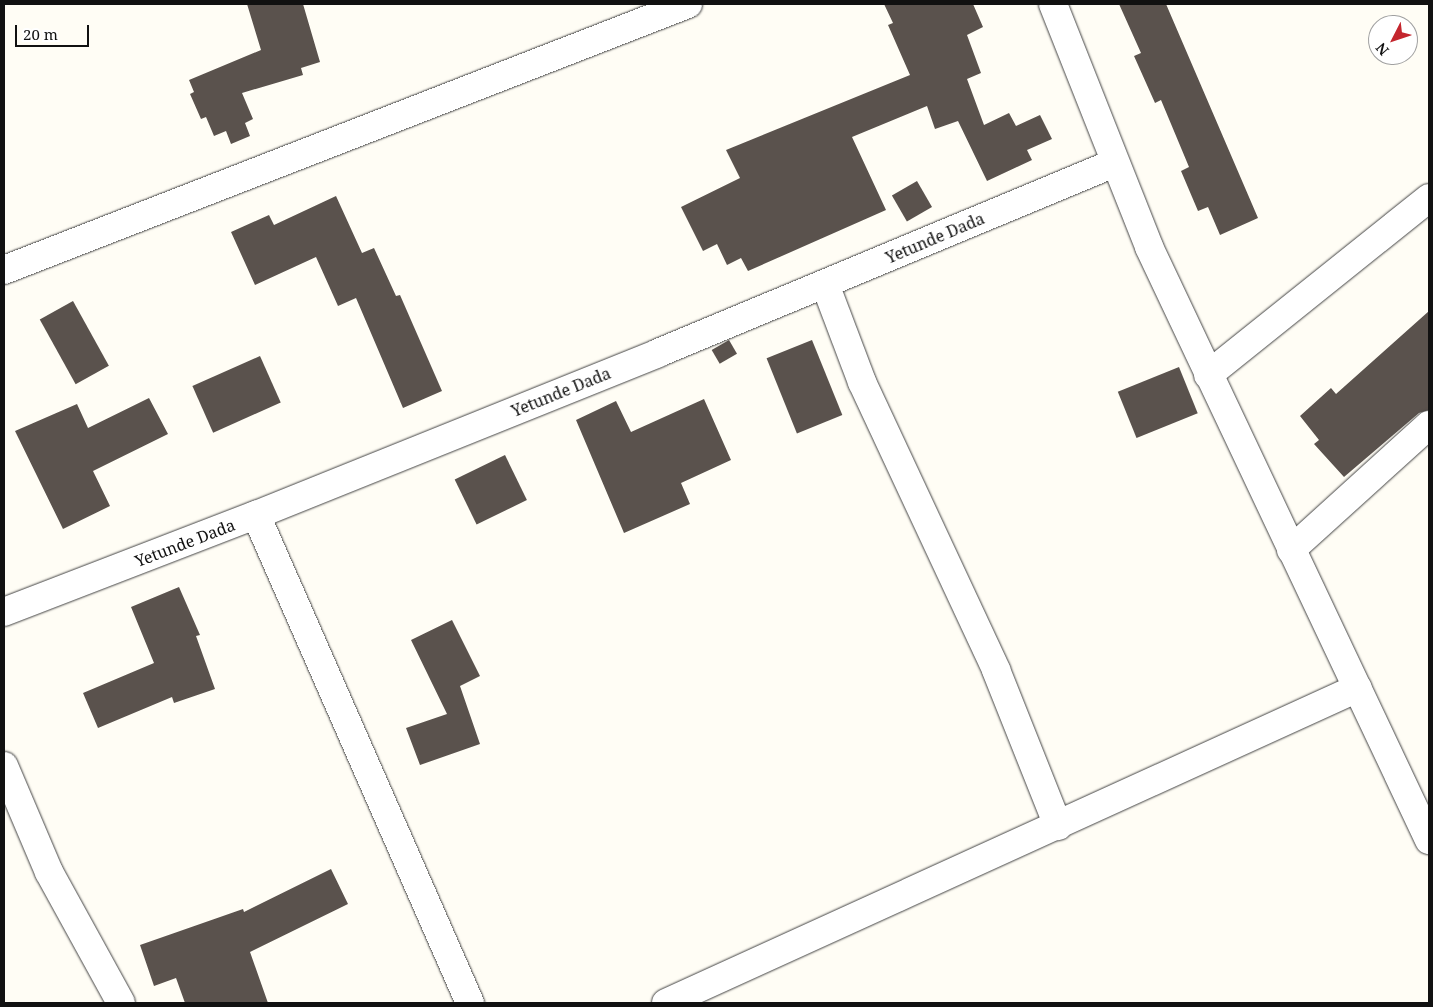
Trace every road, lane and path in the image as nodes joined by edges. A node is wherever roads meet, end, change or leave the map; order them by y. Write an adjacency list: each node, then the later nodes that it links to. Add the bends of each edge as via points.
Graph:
1 (688, 4): 5 (street)
2 (1053, 4): 3 (street)
3 (1114, 163): 6 (street, Yetunde Dada); 7 (street)
4 (1429, 198): 7 (street)
5 (4, 270)
6 (825, 284): 9 (street, Yetunde Dada); 14 (street, via 862,382 996,670)
7 (1208, 375): 10 (street)
8 (1429, 425): 10 (street)
9 (256, 515): 11 (street, Yetunde Dada); 17 (street)
10 (1291, 550): 12 (street)
11 (4, 612)
12 (1358, 688): 14 (street); 15 (street)
13 (4, 766): 16 (street, via 49,872)
14 (1058, 826): 18 (street)
15 (1429, 840)
16 (122, 1003)
17 (470, 1003)
18 (666, 1003)

